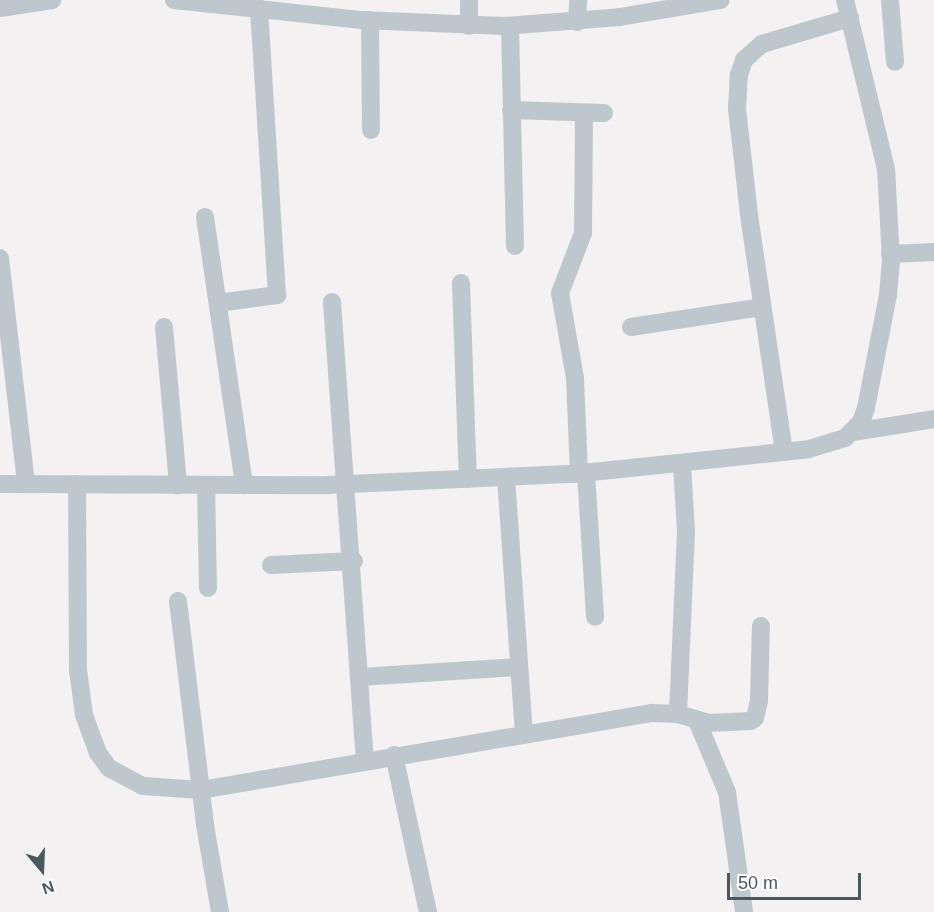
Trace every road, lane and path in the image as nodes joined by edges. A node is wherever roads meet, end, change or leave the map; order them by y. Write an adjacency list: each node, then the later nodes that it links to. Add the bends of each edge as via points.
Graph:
1 (52, 0): 9 (street)
2 (174, 0): 10 (street)
3 (469, 0): 15 (street)
4 (578, 0): 14 (street)
5 (721, 0): 8 (street)
6 (845, 0): 12 (street)
7 (890, 0): 17 (street)
8 (670, 5): 14 (street)
9 (0, 9)
10 (259, 9): 11 (street); 29 (street, via 277,295)
11 (346, 9): 13 (street)
12 (850, 18): 25 (street, via 886,169); 30 (street, via 762,44 744,60 739,75 737,109)
13 (370, 20): 15 (street); 21 (street)
14 (578, 22): 16 (street)
15 (469, 26): 16 (street)
16 (510, 26): 18 (street)
17 (895, 62)
18 (511, 110): 19 (street); 23 (street)
19 (584, 113): 20 (street); 37 (street, via 583,233 560,292 575,378)
20 (604, 113)
21 (371, 130)
22 (205, 217): 29 (street)
23 (515, 246)
24 (934, 252): 25 (street)
25 (890, 254): 34 (street, via 888,295 866,408)
26 (0, 258): 41 (street)
27 (461, 283): 39 (street)
28 (332, 302): 44 (street, via 341,450)
29 (218, 303): 43 (street)
30 (761, 307): 32 (street); 35 (street)
31 (164, 327): 45 (street)
32 (631, 327)
33 (934, 419): 34 (street)
34 (853, 432): 35 (street, via 831,445)
35 (784, 452): 36 (street)
36 (682, 465): 37 (street); 55 (street, via 686,531)
37 (583, 473): 38 (street); 51 (street)
38 (506, 477): 39 (street); 53 (street)
39 (468, 479): 44 (street)
40 (0, 484): 41 (street)
41 (26, 484): 42 (street)
42 (76, 484): 45 (street); 60 (street, via 78,669 90,733 109,768 129,780 163,790)
43 (244, 484): 44 (street); 46 (street)
44 (347, 484): 47 (street)
45 (178, 485): 46 (street)
46 (206, 485): 49 (street)
47 (354, 561): 48 (street); 54 (street)
48 (271, 565)
49 (208, 588)
50 (178, 602): 60 (street)
51 (595, 617)
52 (761, 626): 56 (street, via 755,718 741,723)
53 (519, 667): 54 (street); 57 (street)
54 (360, 677): 59 (street)
55 (678, 714): 56 (street); 57 (street, via 652,713)
56 (697, 721): 63 (street, via 727,792)
57 (524, 733): 58 (street)
58 (394, 755): 59 (street); 62 (street)
59 (365, 760): 60 (street)
60 (201, 790): 61 (street)
61 (220, 912)
62 (428, 912)
63 (744, 912)

